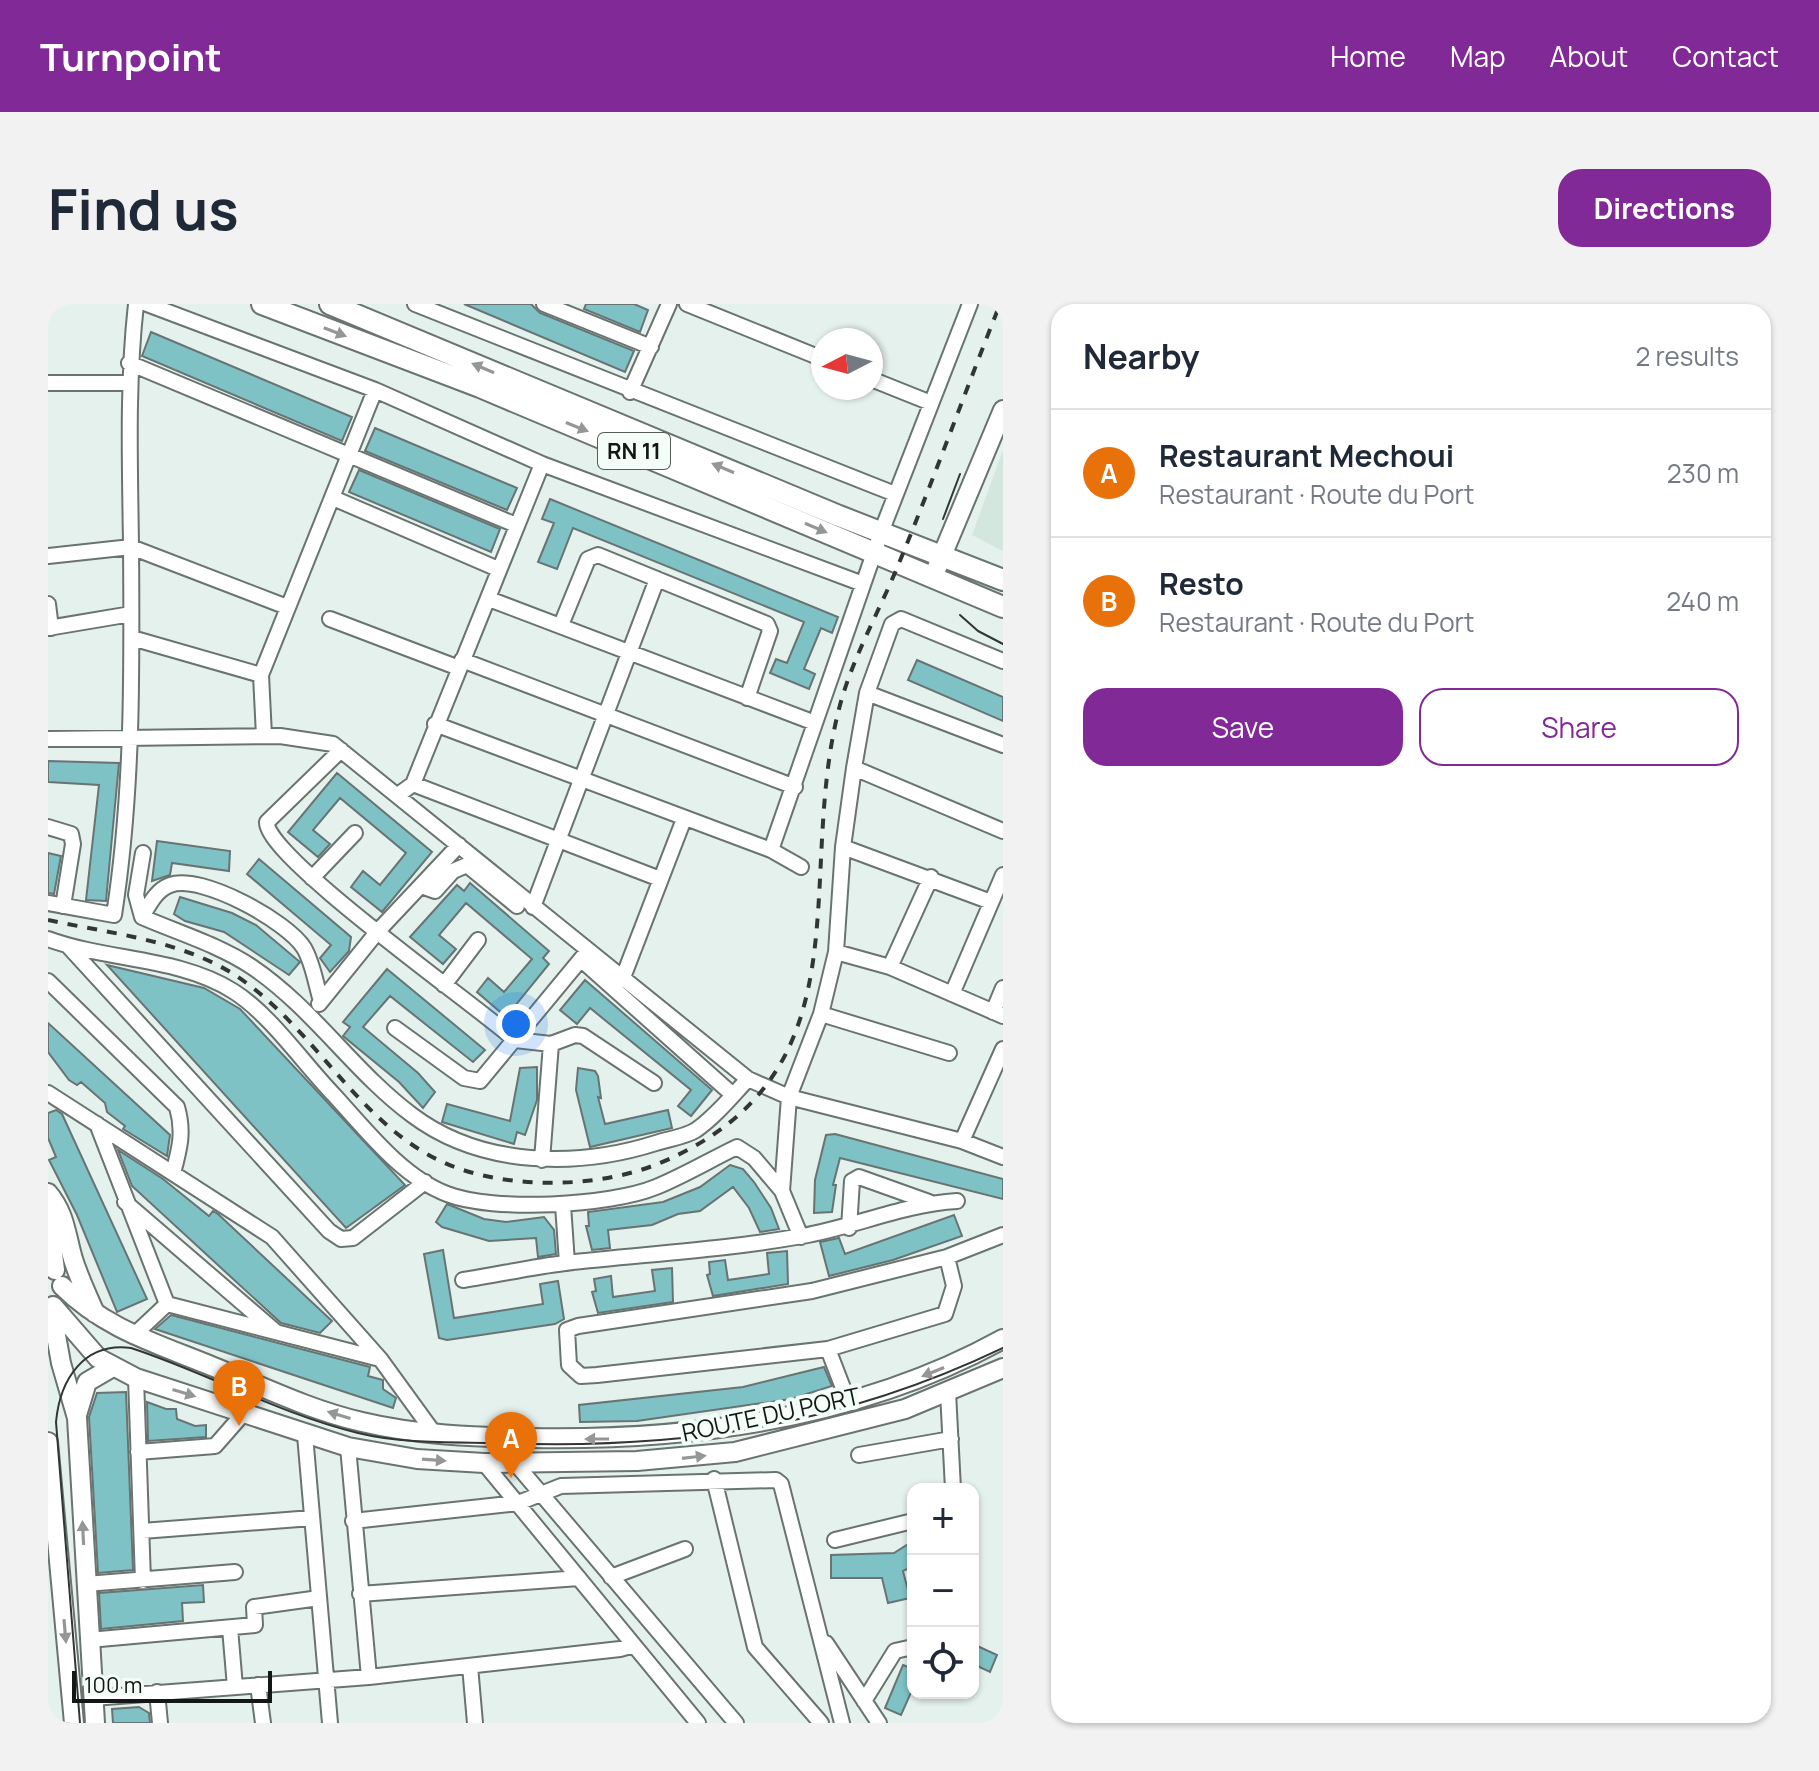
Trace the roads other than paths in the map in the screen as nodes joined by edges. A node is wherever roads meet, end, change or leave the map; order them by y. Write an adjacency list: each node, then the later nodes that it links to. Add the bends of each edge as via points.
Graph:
1 (136, 304): 14 (street)
2 (147, 304): 18 (street)
3 (262, 304): 29 (highway, RN 11, one-way to 29, via 480,387)
4 (330, 304): 27 (highway, RN 11, one-way to 4)
5 (415, 304): 11 (street)
6 (545, 304): 10 (street)
7 (669, 304): 12 (street)
8 (687, 304): 13 (street)
9 (969, 304): 20 (street)
10 (575, 310): 12 (street)
11 (450, 311): 19 (street)
12 (651, 347): 19 (street)
13 (811, 354)
14 (129, 363): 16 (street); 22 (street)
15 (48, 383): 16 (street)
16 (129, 383): 28 (street)
17 (883, 384): 20 (street)
18 (375, 390): 22 (street); 23 (street)
19 (630, 392): 24 (street)
20 (931, 403): 24 (street)
21 (1002, 414): 30 (main road)
22 (350, 454): 25 (street); 26 (street)
23 (542, 464): 26 (street); 36 (street)
24 (895, 494): 27 (street)
25 (333, 498): 32 (street); 39 (street)
26 (516, 525): 32 (street)
27 (882, 530): 29 (street); 30 (highway, RN 11)
28 (131, 547): 31 (street); 39 (street); 41 (street)
29 (875, 553): 33 (highway, RN 11); 36 (street)
30 (943, 555): 33 (main road); 35 (highway, RN 11)
31 (48, 556)
32 (498, 569): 37 (street)
33 (932, 578): 40 (highway, RN 11)
34 (657, 579): 43 (street, via 593,555); 46 (street); 51 (street, via 770,627)
35 (1003, 580)
36 (863, 584): 53 (street)
37 (489, 599): 43 (street); 48 (street)
38 (48, 604): 44 (street)
39 (287, 607): 49 (street)
40 (1003, 607)
41 (131, 614): 44 (street); 45 (street)
42 (330, 619): 48 (street)
43 (561, 625): 46 (street)
44 (49, 628)
45 (132, 638): 49 (street); 57 (street)
46 (630, 653): 51 (street); 52 (street)
47 (1003, 661): 50 (street, via 901,619 892,624)
48 (460, 664): 52 (street); 54 (street)
49 (261, 675): 55 (street)
50 (867, 693): 58 (street); 60 (street)
51 (747, 698): 53 (street)
52 (606, 717): 61 (street); 63 (street)
53 (815, 723): 63 (street)
54 (435, 724): 61 (street); 62 (street)
55 (264, 736): 57 (street); 59 (street, via 333,744)
56 (48, 739): 57 (street)
57 (131, 739): 81 (street, via 125,846 114,915)
58 (1003, 745)
59 (341, 750): 64 (street); 77 (street, via 267,822 268,834)
60 (854, 768): 67 (street); 71 (street)
61 (581, 778): 65 (street); 69 (street)
62 (413, 784): 64 (street); 69 (street)
63 (795, 787): 72 (street)
64 (398, 795): 70 (street)
65 (684, 819): 72 (street); 78 (street)
66 (48, 827): 81 (street, via 71,834 72,852)
67 (1003, 831)
68 (355, 833): 77 (street)
69 (558, 839): 78 (street); 82 (street)
70 (459, 845): 79 (street); 82 (street)
71 (843, 847): 76 (street); 88 (street)
72 (771, 850): 74 (street)
73 (143, 853): 83 (street, via 136,895)
74 (801, 867)
75 (1003, 875): 80 (street)
76 (931, 877): 80 (street); 90 (street)
77 (312, 878): 84 (street)
78 (660, 879): 91 (street)
79 (421, 886): 84 (street); 89 (street, via 435,891 453,871 467,865)
80 (991, 902): 95 (street)
81 (55, 904)
82 (533, 907): 89 (street)
83 (142, 917): 96 (street, via 156,894 169,885 185,883 222,892 263,914 303,947); 99 (street, via 253,967)
84 (378, 931): 93 (street); 96 (street)
85 (48, 939): 87 (street)
86 (478, 940): 93 (street)
87 (69, 947): 115 (street, via 194,972 231,990 258,1008 358,1121); 115 (street, via 341,1239 353,1238)
88 (836, 952): 90 (street); 97 (street)
89 (584, 956): 91 (street); 101 (street); 108 (street)
90 (890, 967): 95 (street)
91 (622, 980): 105 (street)
92 (48, 981): 114 (street, via 177,1107 181,1143)
93 (444, 985): 101 (street)
94 (1003, 988): 98 (street)
95 (952, 994): 98 (street)
96 (321, 1001): 99 (street)
97 (821, 1014): 104 (street); 109 (street)
98 (998, 1014)
99 (308, 1016): 113 (street, via 386,1094 434,1129 507,1155)
100 (395, 1028): 101 (street, via 472,1081 493,1069)
101 (515, 1040): 102 (street)
102 (551, 1044): 106 (street, via 583,1036); 113 (street)
103 (1003, 1049): 111 (street)
104 (949, 1053)
105 (748, 1079): 108 (street); 109 (street)
106 (654, 1083)
107 (48, 1093): 110 (street)
108 (733, 1095): 113 (street, via 695,1131 627,1152)
109 (789, 1097): 111 (street); 116 (street)
110 (97, 1124): 114 (street); 119 (street)
111 (962, 1141): 112 (street)
112 (1002, 1155)
113 (542, 1160)
114 (173, 1173): 138 (street, via 272,1237)
115 (425, 1182): 121 (street, via 446,1194 489,1205)
116 (782, 1191): 121 (street, via 754,1158 737,1147 653,1188); 125 (street)
117 (48, 1193): 126 (main road, via 65,1222)
118 (957, 1201): 120 (street)
119 (125, 1202): 131 (street); 134 (street)
120 (929, 1202): 123 (street); 123 (street, via 859,1177 852,1181)
121 (563, 1205): 128 (street)
122 (48, 1213): 129 (main road)
123 (849, 1228): 125 (street)
124 (1003, 1235): 127 (street)
125 (801, 1237): 128 (street)
126 (73, 1257): 129 (main road); 133 (main road)
127 (947, 1257): 137 (street, via 954,1286 945,1314); 137 (street, via 812,1291 578,1326 567,1330 565,1339 569,1365 581,1376)
128 (567, 1263): 130 (street)
129 (56, 1275): 132 (main road); 133 (main road, ROUTE DU PORT)
130 (463, 1280)
131 (167, 1304): 134 (street); 135 (street)
132 (51, 1308): 139 (main road, ROUTE DU PORT); 145 (main road)
133 (96, 1316): 135 (main road, ROUTE DU PORT)
134 (278, 1334): 138 (street)
135 (133, 1336): 146 (main road, ROUTE DU PORT, one-way to 135, via 337,1415)
136 (1003, 1339): 143 (main road, ROUTE DU PORT, one-way to 143, via 902,1385)
137 (828, 1349): 143 (street)
138 (381, 1360): 146 (street)
139 (111, 1368): 141 (main road, ROUTE DU PORT); 145 (main road, via 87,1382)
140 (1003, 1368): 142 (main road, ROUTE DU PORT)
141 (136, 1378): 144 (main road, ROUTE DU PORT, one-way to 144); 151 (street)
142 (948, 1392): 148 (street); 154 (main road, ROUTE DU PORT, one-way to 142, via 637,1461 735,1452 834,1429)
143 (848, 1401): 146 (main road, ROUTE DU PORT, one-way to 146, via 639,1439)
144 (243, 1414): 147 (main road, ROUTE DU PORT); 151 (street, via 215,1446)
145 (77, 1418): 169 (main road, one-way to 145)
146 (434, 1433)
147 (305, 1435): 150 (main road, ROUTE DU PORT); 159 (street)
148 (951, 1439): 152 (street); 156 (street)
149 (48, 1442): 185 (main road, one-way to 185)
150 (348, 1447): 153 (main road, ROUTE DU PORT, one-way to 153); 160 (street)
151 (138, 1452): 162 (street)
152 (859, 1455)
153 (484, 1463): 154 (main road, ROUTE DU PORT); 158 (street)
154 (515, 1463): 157 (street)
155 (714, 1479): 157 (street, via 561,1486); 173 (street, via 769,1478 781,1484); 193 (street, via 755,1647)
156 (953, 1483)
157 (540, 1494): 158 (street); 166 (street)
158 (518, 1503): 160 (street); 167 (street)
159 (312, 1518): 162 (street); 171 (street)
160 (353, 1521): 170 (street)
161 (907, 1522): 163 (street)
162 (142, 1531): 168 (street)
163 (835, 1540)
164 (685, 1549): 166 (street)
165 (235, 1572): 168 (street)
166 (611, 1577): 192 (street)
167 (579, 1578): 170 (street); 175 (street)
168 (143, 1581): 169 (street)
169 (86, 1584): 174 (main road)
170 (360, 1594): 178 (street)
171 (319, 1598): 172 (street, via 254,1607 255,1625); 179 (street)
172 (230, 1628): 174 (street); 181 (street)
173 (820, 1633): 184 (street); 194 (street)
174 (89, 1640): 183 (main road)
175 (634, 1645): 177 (street); 191 (street)
176 (907, 1648): 184 (street, via 895,1651)
177 (470, 1666): 178 (street); 190 (street)
178 (369, 1677): 179 (street)
179 (326, 1680): 180 (street); 189 (street)
180 (258, 1685): 181 (street); 188 (street)
181 (235, 1687): 182 (street)
182 (157, 1692): 183 (street); 187 (street)
183 (93, 1698): 186 (main road)
184 (864, 1701): 195 (street)
185 (74, 1723)
186 (95, 1723)
187 (160, 1723)
188 (263, 1723)
189 (330, 1723)
190 (475, 1723)
191 (698, 1723)
192 (736, 1723)
193 (821, 1723)
194 (842, 1723)
195 (879, 1723)

